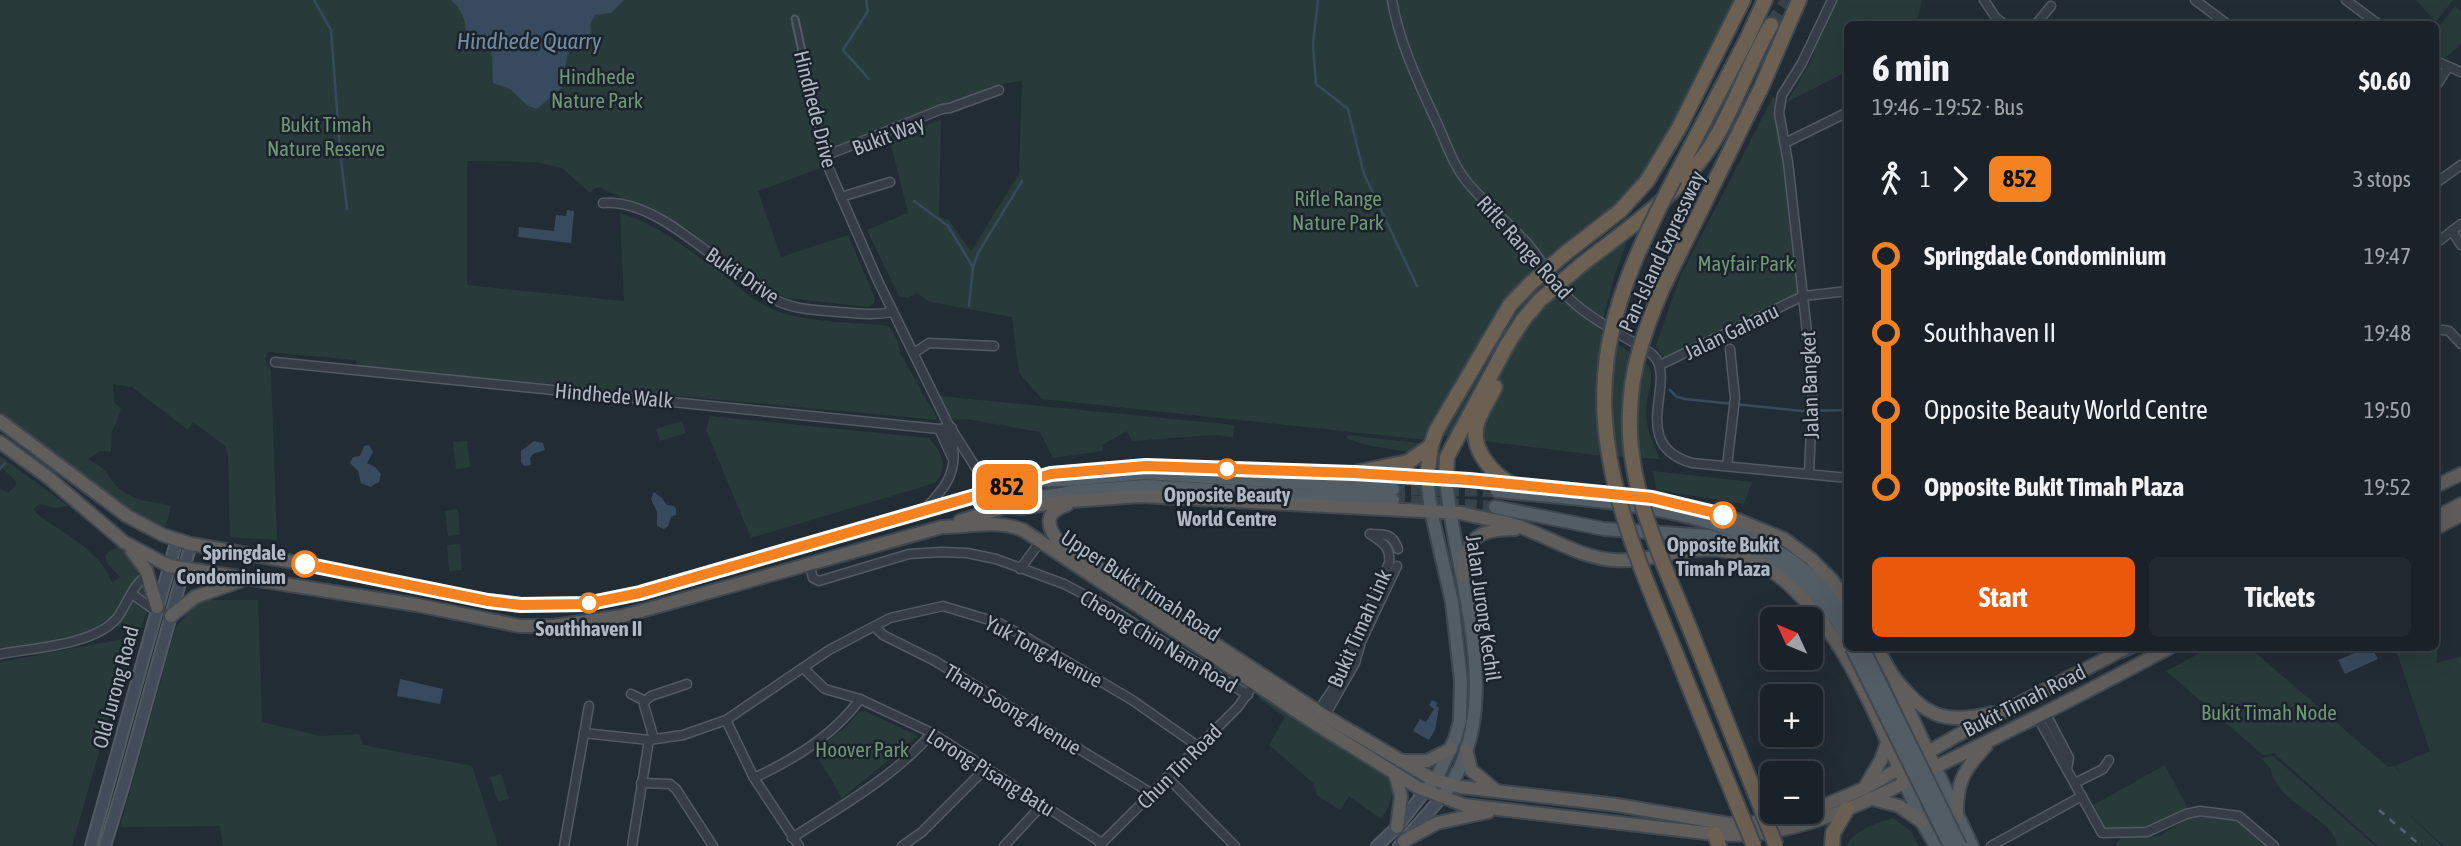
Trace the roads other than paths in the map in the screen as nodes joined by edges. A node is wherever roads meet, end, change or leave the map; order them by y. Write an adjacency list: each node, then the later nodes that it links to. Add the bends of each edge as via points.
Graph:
1 (1392, 0): 43 (street, Rifle Range Road, via 1422,90 1462,176 1525,242 1572,301 1649,352)
2 (1743, 0): 48 (highway, bridge, via 1647,181 1620,211 1510,305)
3 (1765, 0): 168 (highway, Pan-Island Expressway, bridge, via 1645,235 1623,290 1607,357 1606,427 1619,500 1636,554)
4 (1799, 0): 169 (highway, Pan-Island Expressway, bridge, via 1761,88 1661,289 1636,360 1629,412 1634,471 1653,540)
5 (1832, 0): 23 (street, Jalan Gaharu, via 1782,94 1779,113)
6 (1984, 0): 11 (street)
7 (2195, 0): 13 (street)
8 (2346, 0): 14 (street)
9 (2051, 6): 12 (street)
10 (794, 19): 22 (street, Hindhede Drive)
11 (2000, 21)
12 (2038, 21)
13 (2223, 21)
14 (2374, 21)
15 (1770, 25): 46 (highway, bridge, via 1719,132 1696,167 1663,200 1540,299 1507,345 1503,368)
16 (2439, 62): 17 (street)
17 (2448, 66): 18 (street); 19 (street)
18 (2461, 72)
19 (2439, 81)
20 (999, 90): 24 (street, Bukit Way)
21 (1844, 114): 23 (street)
22 (820, 135): 24 (street, Hindhede Drive)
23 (1785, 143): 35 (street, Jalan Gaharu)
24 (825, 157): 28 (street, Hindhede Drive)
25 (2460, 166): 26 (street)
26 (2439, 181)
27 (890, 182): 28 (street, Hindhede Drive)
28 (841, 197): 36 (street, Hindhede Drive)
29 (603, 203): 36 (street, Bukit Drive, via 632,207 662,221 751,284 793,307 871,315)
30 (2461, 225): 31 (street)
31 (2452, 231): 32 (street); 33 (street)
32 (2439, 242)
33 (2461, 245)
34 (1844, 291): 35 (street, Jalan Gaharu)
35 (1803, 296): 43 (street, Jalan Gaharu); 51 (street, Jalan Bangket, via 1814,402)
36 (892, 312): 41 (street, Hindhede Drive)
37 (2439, 329): 38 (street, via 2449,331)
38 (2461, 344)
39 (994, 346): 41 (street, via 929,343)
40 (1730, 349): 49 (street, via 1735,398)
41 (914, 353): 45 (street, Hindhede Drive)
42 (275, 362): 45 (street, Hindhede Walk)
43 (1660, 365): 49 (street, via 1656,414 1663,442 1684,460)
44 (0, 421): 72 (highway, via 127,516)
45 (946, 427): 59 (street, via 981,474); 64 (street, via 954,449 950,479)
46 (1469, 429): 55 (highway, via 1447,457); 57 (highway, via 1484,458)
47 (0, 442): 73 (highway, Upper Bukit Timah Road)
48 (1431, 446): 50 (highway, via 1408,462); 54 (highway)
49 (1727, 466): 51 (street)
50 (1354, 473): 54 (highway); 56 (highway, via 1146,466 1051,474)
51 (1809, 473): 53 (street)
52 (2461, 474): 58 (highway)
53 (1844, 477)
54 (1427, 478): 55 (highway); 65 (main road, Jalan Jurong Kechil)
55 (1446, 479): 57 (highway); 66 (main road, Jalan Jurong Kechil)
56 (1033, 480): 59 (highway); 62 (main road, via 1144,473 1393,495 1146,486 1023,499)
57 (1511, 484): 90 (highway, via 1652,498 1738,520 1794,546)
58 (2439, 485)
59 (1006, 487): 64 (highway)
60 (1497, 491): 75 (main road, via 1647,508 1708,521)
61 (1080, 500): 62 (highway); 65 (highway, via 1140,496); 117 (highway, Upper Bukit Timah Road, via 1052,514 1050,531 1059,542)
62 (1005, 507): 70 (highway)
63 (1495, 507): 75 (main road, via 1604,529)
64 (922, 512): 91 (highway, via 640,593 586,604)
65 (1431, 512): 66 (highway); 126 (main road, Jalan Jurong Kechil, via 1452,603 1461,681 1460,721)
66 (1449, 513): 71 (highway); 87 (main road, Jalan Jurong Kechil)
67 (2460, 513): 68 (highway); 69 (highway)
68 (2439, 516)
69 (2439, 526)
70 (942, 527): 74 (highway, Upper Bukit Timah Road, via 1002,524 1023,530); 80 (highway, Upper Bukit Timah Road)
71 (1526, 529): 87 (highway, via 1494,529 1481,534 1467,551); 116 (highway, via 1593,557 1613,560 1707,549 1750,559 1785,582 1814,611 1853,671)
72 (177, 539): 76 (highway); 81 (main road, Old Jurong Road)
73 (124, 542): 81 (highway, Upper Bukit Timah Road); 86 (highway)
74 (1040, 542): 79 (street); 106 (highway, Upper Bukit Timah Road)
75 (1754, 543): 94 (main road, via 1799,566); 97 (main road, via 1792,572)
76 (191, 544): 78 (highway); 84 (main road, Old Jurong Road)
77 (1398, 549): 117 (street, Bukit Timah Link, via 1387,534 1370,534 1387,545 1389,563)
78 (230, 552): 88 (highway, via 229,569); 91 (highway, via 488,601)
79 (1029, 559): 83 (street); 85 (street)
80 (809, 564): 83 (street, Cheong Chin Nam Road, via 813,578 819,581 909,554 942,552 996,559); 95 (highway, Upper Bukit Timah Road, via 623,616)
81 (169, 566): 84 (highway, Upper Bukit Timah Road); 92 (main road, Old Jurong Road)
82 (1396, 566): 117 (street, Bukit Timah Link, via 1355,663)
83 (1020, 569): 85 (street, Cheong Chin Nam Road)
84 (184, 570): 88 (highway, Upper Bukit Timah Road); 93 (main road, Old Jurong Road)
85 (1030, 572): 109 (street, Cheong Chin Nam Road, via 1108,607)
86 (148, 575): 89 (street); 92 (highway)
87 (1463, 576): 125 (main road, Jalan Jurong Kechil, via 1476,685 1474,724)
88 (242, 578): 93 (highway, via 195,597); 95 (highway, Upper Bukit Timah Road, via 417,605 485,621)
89 (132, 594): 92 (street); 103 (street, via 117,618 99,634)
90 (1844, 596)
91 (531, 605): 95 (highway, via 534,620)
92 (156, 609): 158 (main road, Old Jurong Road)
93 (171, 616): 159 (main road, Old Jurong Road)
94 (1844, 616)
95 (544, 626)
96 (875, 627): 104 (street, Yuk Tong Avenue); 124 (street, Yuk Tong Avenue, via 890,618 943,606 988,619 1132,700); 141 (street, Tham Soong Avenue)
97 (1844, 634)
98 (1854, 651): 127 (main road, bridge)
99 (1865, 651): 127 (main road, bridge)
100 (1879, 651): 105 (highway)
101 (2120, 651): 114 (highway)
102 (2163, 651): 115 (highway, Bukit Timah Road)
103 (0, 654)
104 (803, 667): 111 (street, Lorong Pisang Batu, via 825,689); 118 (street, Yuk Tong Avenue)
105 (1894, 676): 110 (highway); 114 (highway, via 1917,704 1934,715 1980,716)
106 (1255, 683): 109 (street, Chun Tin Road); 117 (highway, Upper Bukit Timah Road)
107 (687, 684): 112 (street)
108 (631, 694): 112 (street)
109 (1248, 695): 124 (street, Chun Tin Road)
110 (1903, 696): 116 (highway, via 1892,710); 127 (highway)
111 (860, 699): 120 (street, Lorong Pisang Batu); 134 (street, via 846,718)
112 (645, 701): 122 (street)
113 (589, 706): 119 (street)
114 (2014, 707): 127 (highway, Upper Bukit Timah Road)
115 (2041, 714): 121 (highway, Bukit Timah Road); 137 (street)
116 (1874, 715): 123 (highway)
117 (1318, 719): 129 (highway, Upper Bukit Timah Road)
118 (726, 720): 122 (street, Yuk Tong Avenue); 134 (street)
119 (584, 733): 122 (street, Yuk Tong Avenue); 160 (street)
120 (932, 733): 131 (street, Lorong Pisang Batu); 154 (street, via 900,763)
121 (1994, 738): 130 (highway, Bukit Timah Road); 149 (highway, via 1964,771 1956,795)
122 (651, 740): 136 (street)
123 (1887, 743): 132 (highway); 142 (highway)
124 (1199, 747): 133 (street, Chun Tin Road)
125 (1466, 749): 139 (main road, Jalan Jurong Kechil); 140 (highway, via 1474,774)
126 (1451, 750): 129 (highway); 138 (main road, Jalan Jurong Kechil)
127 (1917, 755): 130 (highway); 132 (highway, Upper Bukit Timah Road); 172 (main road, bridge); 173 (main road, bridge)
128 (2109, 760): 137 (street)
129 (1396, 767): 138 (highway, Upper Bukit Timah Road); 152 (highway, via 1401,796)
130 (1935, 767): 135 (highway, Upper Bukit Timah Road); 149 (main road)
131 (986, 768): 145 (street, Lorong Pisang Batu); 164 (street)
132 (1899, 769): 135 (highway); 142 (highway, Upper Bukit Timah Road)
133 (1167, 777): 141 (street, Chun Tin Road); 166 (street)
134 (754, 778): 154 (street)
135 (1905, 782): 142 (highway, Upper Bukit Timah Road); 151 (main road)
136 (641, 783): 161 (street); 162 (street, via 670,784 676,789)
137 (2075, 783): 143 (street)
138 (1430, 785): 139 (highway, Upper Bukit Timah Road); 144 (highway, Upper Bukit Timah Road); 152 (main road, Jalan Jurong Kechil)
139 (1450, 785): 140 (highway, Upper Bukit Timah Road); 144 (main road, Jalan Jurong Kechil)
140 (1495, 790): 150 (highway, Upper Bukit Timah Road, via 1729,824)
141 (1151, 793): 157 (street, Chun Tin Road)
142 (1868, 793): 146 (highway, Upper Bukit Timah Road); 147 (highway, Upper Bukit Timah Road); 151 (highway)
143 (2082, 796): 175 (street); 176 (street, via 2102,833 2147,832 2200,811 2239,816)
144 (1442, 797): 148 (highway, Upper Bukit Timah Road); 156 (main road, Jalan Jurong Kechil)
145 (1042, 805): 157 (street, Lorong Pisang Batu); 165 (street)
146 (1823, 807)
147 (1847, 809): 155 (highway, Upper Bukit Timah Road, via 1800,827); 170 (highway, via 1833,833)
148 (1499, 810): 155 (highway, Upper Bukit Timah Road); 156 (highway, via 1437,823)
149 (1957, 817): 153 (main road)
150 (1760, 822)
151 (1922, 822): 171 (main road)
152 (1397, 827): 167 (main road, Jalan Jurong Kechil)
153 (1964, 830): 171 (main road, via 1942,836); 174 (main road)
154 (792, 838): 163 (street)
155 (1717, 840)
156 (1401, 844)
157 (1101, 845)
158 (91, 846)
159 (105, 846)
160 (564, 846)
161 (632, 846)
162 (713, 846)
163 (799, 846)
164 (902, 846)
165 (1003, 846)
166 (1235, 846)
167 (1377, 846)
168 (1754, 846)
169 (1776, 846)
170 (1832, 846)
171 (1938, 846)
172 (1950, 846)
173 (1960, 846)
174 (1972, 846)
175 (1991, 846)
176 (2274, 846)

